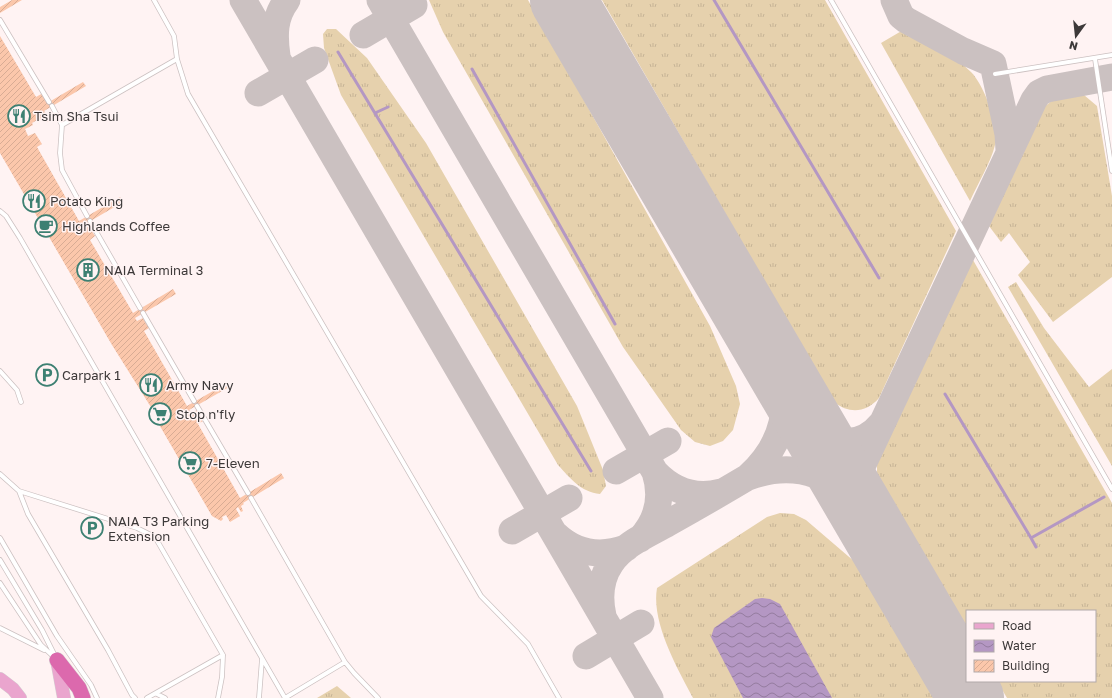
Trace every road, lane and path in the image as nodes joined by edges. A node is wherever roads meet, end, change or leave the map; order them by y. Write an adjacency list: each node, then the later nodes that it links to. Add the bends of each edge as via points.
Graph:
1 (154, 0): 6 (lane, via 174,36)
2 (831, 0): 22 (lane)
3 (0, 20): 8 (lane)
4 (1112, 55): 5 (lane)
5 (1095, 58): 7 (lane); 11 (lane)
6 (177, 59): 10 (lane); 47 (lane, via 188,94 481,596 528,644)
7 (995, 74)
8 (49, 102)
9 (52, 106): 10 (lane)
10 (62, 125): 13 (lane, via 62,170)
11 (1112, 170)
12 (0, 211): 30 (lane, via 20,238)
13 (87, 216)
14 (90, 221): 15 (lane)
15 (140, 308)
16 (143, 313): 18 (lane)
17 (0, 371): 19 (lane, via 16,390)
18 (194, 401)
19 (21, 402)
20 (197, 406): 24 (lane)
21 (0, 474): 23 (lane)
22 (1112, 489)
23 (19, 491): 31 (lane, via 145,531 155,538); 40 (lane, via 28,514)
24 (248, 493)
25 (251, 498): 33 (lane)
26 (0, 538): 39 (lane)
27 (0, 560): 32 (lane, via 42,630)
28 (0, 583): 32 (lane)
29 (0, 628): 32 (lane)
30 (261, 654): 44 (lane, via 263,668); 45 (lane)
31 (223, 655): 35 (lane); 43 (lane)
32 (52, 656): 37 (main road); 38 (highway, via 72,679)
33 (345, 662): 45 (lane); 46 (lane)
34 (0, 679): 36 (main road)
35 (157, 694): 41 (lane); 42 (lane)
36 (20, 698)
37 (64, 698)
38 (83, 698)
39 (97, 698)
40 (135, 698)
41 (147, 698)
42 (166, 698)
43 (218, 698)
44 (259, 698)
45 (285, 698)
46 (378, 698)
47 (559, 698)

